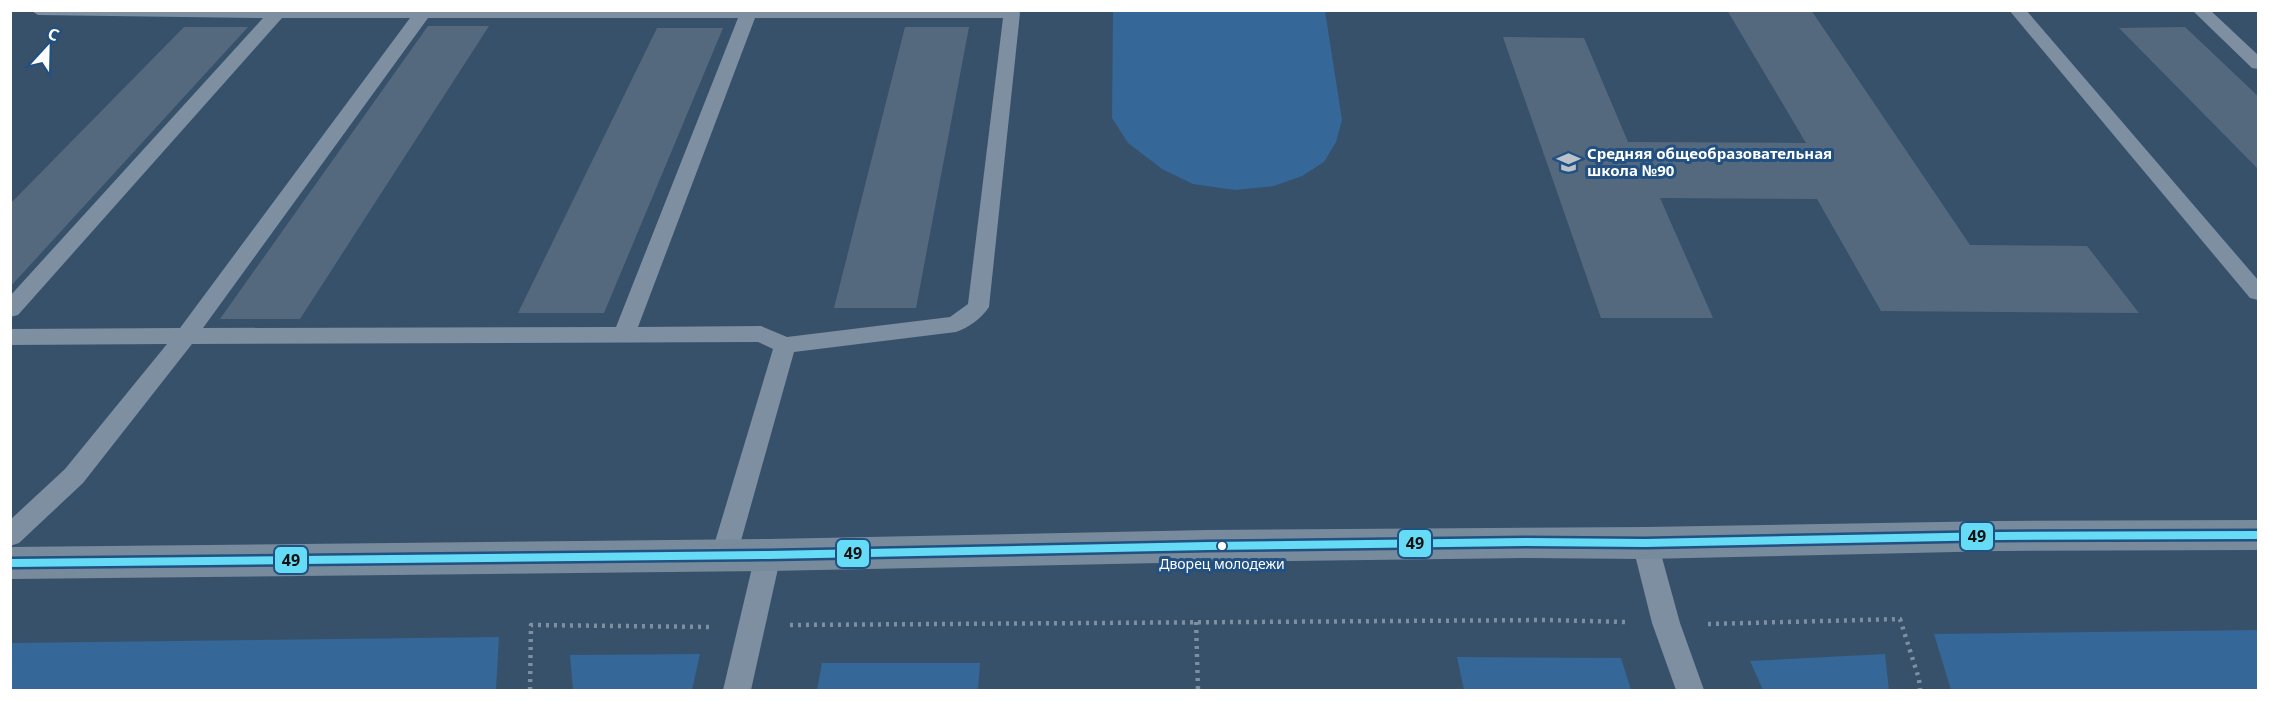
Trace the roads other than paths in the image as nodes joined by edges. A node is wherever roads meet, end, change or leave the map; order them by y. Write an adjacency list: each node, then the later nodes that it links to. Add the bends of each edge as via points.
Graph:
1 (38, 10): 4 (lane)
2 (2017, 10): 9 (lane)
3 (2200, 10): 8 (lane)
4 (266, 12): 6 (lane); 10 (lane)
5 (1012, 12): 7 (lane); 14 (lane, via 978,307 956,324)
6 (422, 14): 7 (lane); 12 (lane)
7 (748, 14): 11 (lane)
8 (2259, 64)
9 (2259, 293)
10 (10, 310)
11 (624, 335): 12 (lane); 14 (lane, via 761,334)
12 (186, 336): 13 (lane); 16 (lane, via 74,476)
13 (10, 337)
14 (785, 345): 18 (lane)
15 (2259, 535): 17 (main road)
16 (10, 536)
17 (1645, 543): 19 (main road, via 1196,546); 22 (lane, via 1666,623)
18 (724, 555): 19 (main road); 20 (main road)
19 (768, 555): 21 (lane)
20 (10, 563)
21 (737, 690)
22 (1690, 690)

